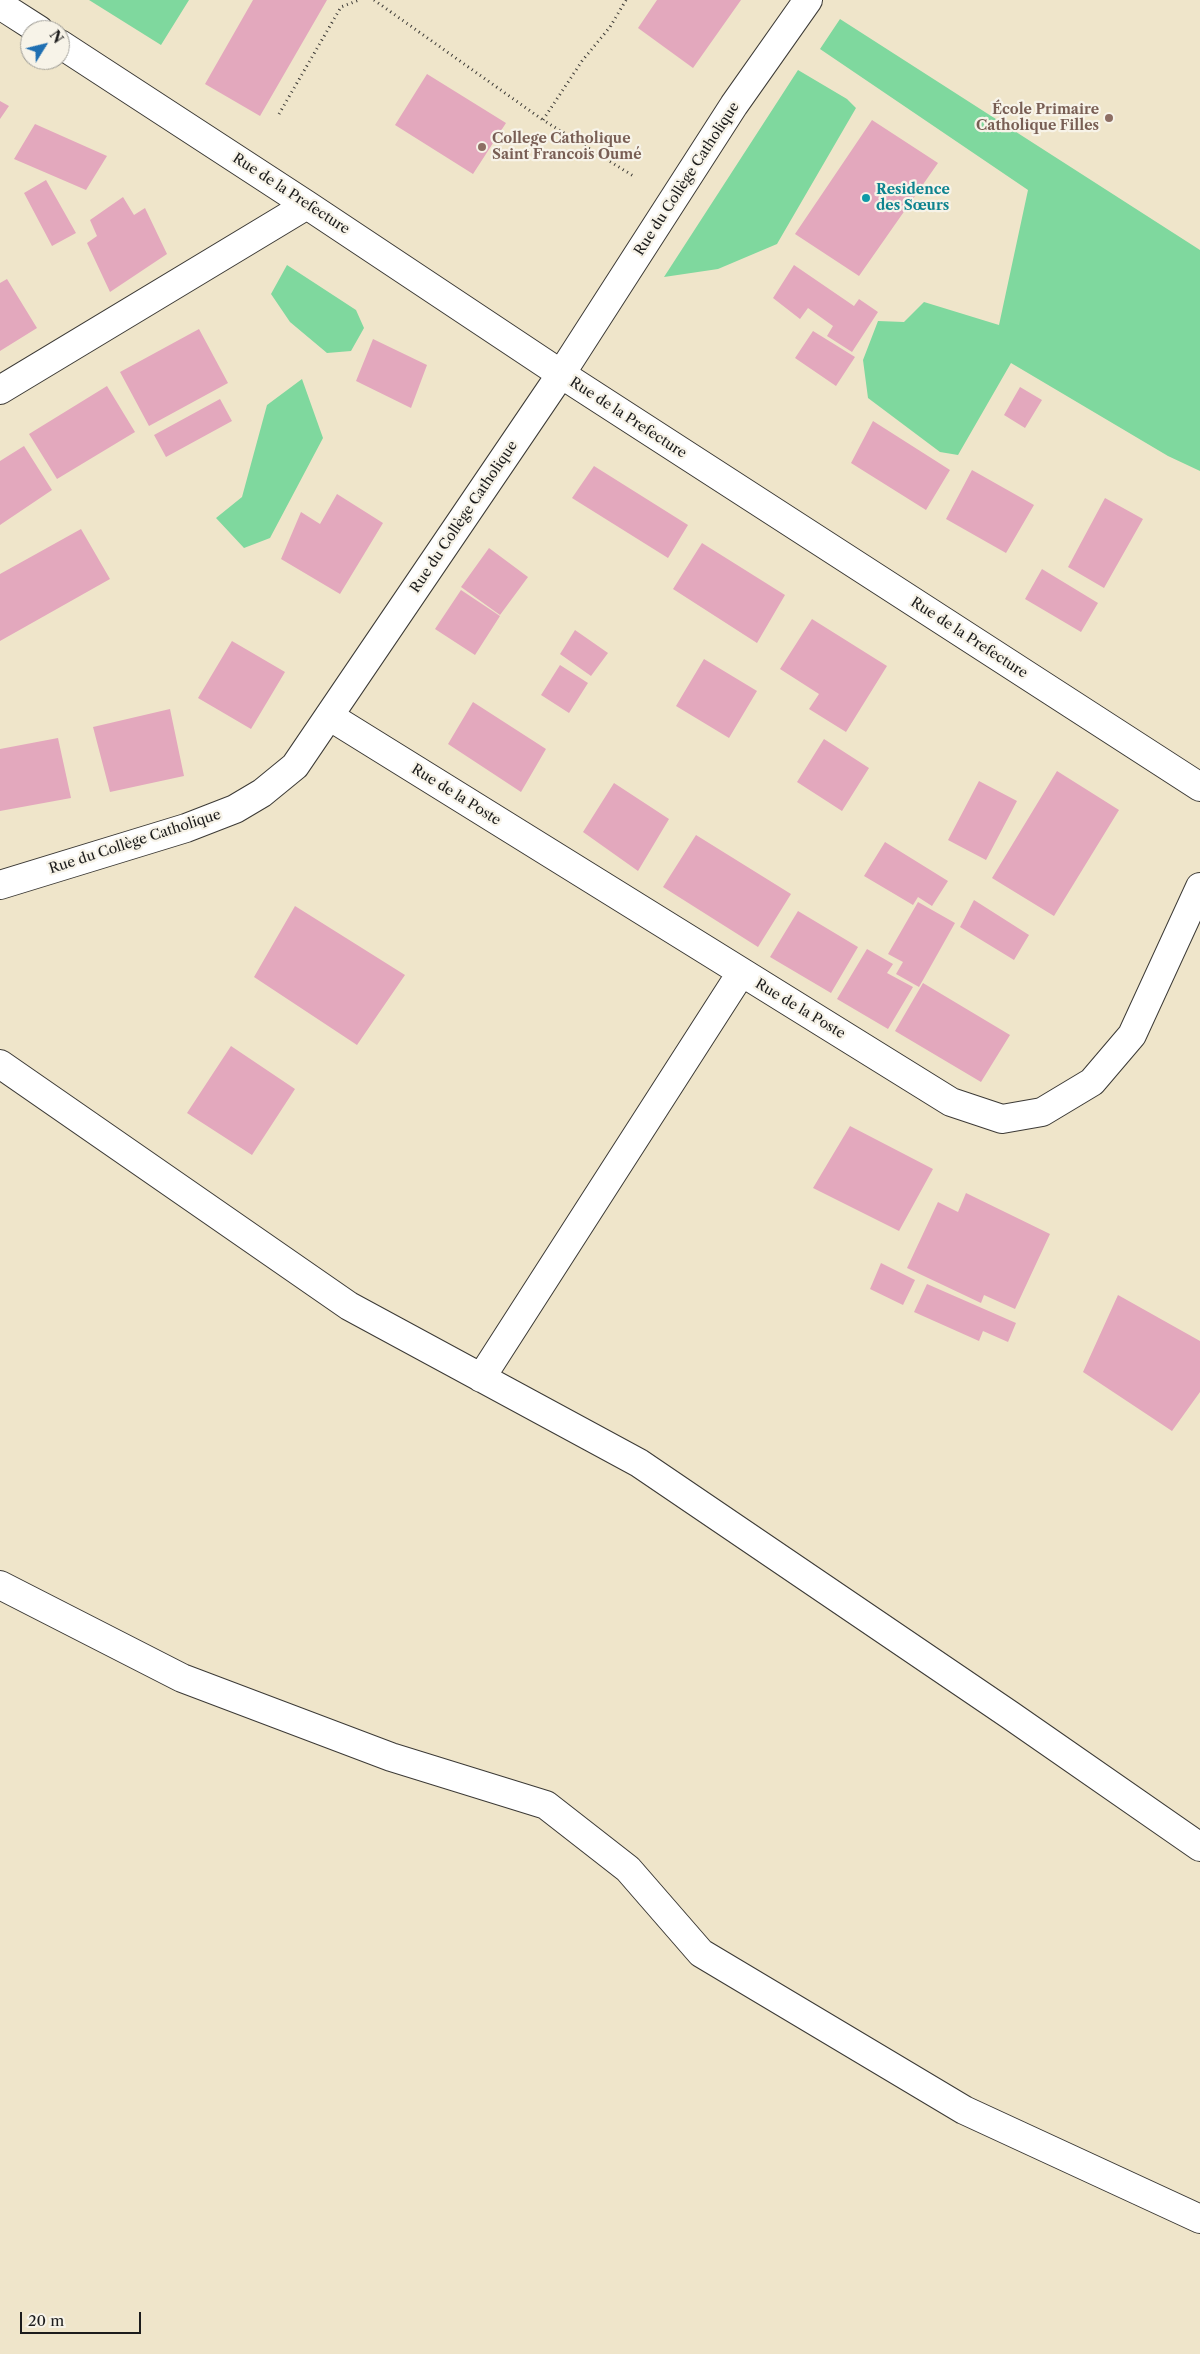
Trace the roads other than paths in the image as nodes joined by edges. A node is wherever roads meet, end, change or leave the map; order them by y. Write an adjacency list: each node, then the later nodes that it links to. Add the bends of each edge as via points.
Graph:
1 (808, 0): 6 (street, Rue du Collège Catholique, via 734,105)
2 (0, 5): 3 (street)
3 (23, 20)
4 (70, 51): 5 (street, Rue de la Prefecture)
5 (307, 205): 6 (street, Rue de la Prefecture); 7 (street)
6 (561, 374): 8 (street, Rue du Collège Catholique); 9 (street, Rue de la Prefecture)
7 (0, 390)
8 (329, 716): 10 (street, Rue du Collège Catholique, via 295,766 262,793 235,809 186,828); 12 (street, Rue de la Poste)
9 (1200, 787)
10 (0, 885)
11 (1200, 886): 12 (street, Rue de la Poste, via 1132,1035 1092,1082 1042,1112 1002,1119 951,1102)
12 (741, 973): 14 (street)
13 (0, 1064): 14 (street, via 349,1306)
14 (481, 1378): 16 (street, via 639,1463)
15 (0, 1584): 17 (street, via 182,1678 391,1757 546,1805 628,1870 701,1954 964,2110)
16 (1200, 1847)
17 (1200, 2219)

